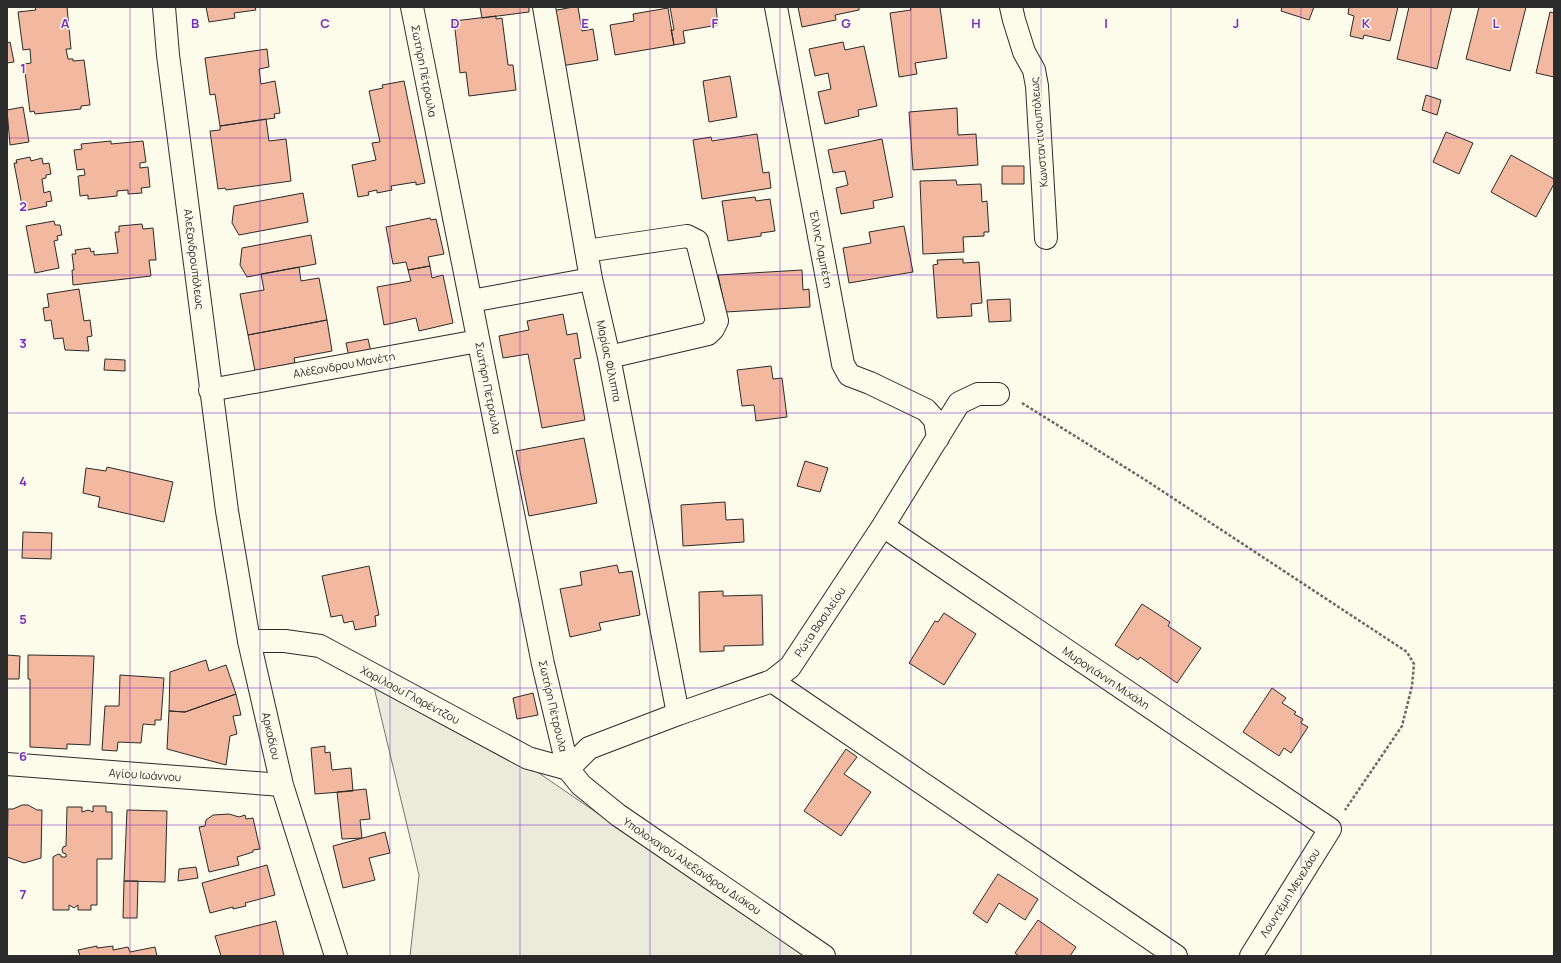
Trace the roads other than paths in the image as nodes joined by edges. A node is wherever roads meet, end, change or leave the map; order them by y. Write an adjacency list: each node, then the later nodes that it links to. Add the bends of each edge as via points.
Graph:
1 (164, 7): 12 (street, Αλεξανδρουπόλεως)
2 (412, 7): 9 (street, Σωτήρη Πέτρουλα)
3 (544, 7): 7 (street, Μαρίας Φίλιππα)
4 (776, 7): 14 (street, Έλλης Λαμπέτη, via 842,364 849,375 926,410 935,420)
5 (1012, 7): 6 (street, Κωνσταντινουπόλεως, via 1024,52 1034,70 1037,86)
6 (1046, 238)
7 (586, 251): 8 (street, Μαρίας Φίλιππα); 11 (street, via 687,236 692,238 697,241 716,321 708,334)
8 (591, 279): 9 (street); 11 (street, Μαρίας Φίλιππα)
9 (471, 301): 10 (street, Σωτήρη Πέτρουλα)
10 (478, 341): 12 (street, Αλέξανδρου Μανέτη); 21 (street, Σωτήρη Πέτρουλα, via 543,664)
11 (609, 357): 19 (street, Μαρίας Φίλιππα)
12 (210, 390): 15 (street, Αλεξανδρουπόλεως)
13 (998, 394): 14 (street, Ρώτα Βασιλείου, via 978,394 959,403)
14 (938, 438): 16 (street, Ρώτα Βασιλείου)
15 (227, 512): 17 (street, Αρκαδίου)
16 (883, 526): 18 (street, Ρώτα Βασιλείου, via 790,667); 23 (street, Μυρογιάννη Μιχάλη)
17 (249, 641): 21 (street, Χαρίλαου Γλαρέντζου, via 285,641 320,646 528,758); 22 (street, Αρκαδίου)
18 (772, 681): 19 (street, Ρώτα Βασιλείου); 26 (street)
19 (678, 714): 21 (street, Ρώτα Βασιλείου, via 589,748)
20 (7, 764): 22 (street, Αγίου Ιωάννου)
21 (568, 769): 25 (street, Υπολοχαγού Αλεξάνδρου Διάκου, via 581,785 618,815)
22 (282, 785): 24 (street, Αρκαδίου)
23 (1330, 829): 27 (street, Λουντέμη Μενελάου)
24 (336, 956)
25 (824, 956)
26 (1176, 956)
27 (1251, 956)

